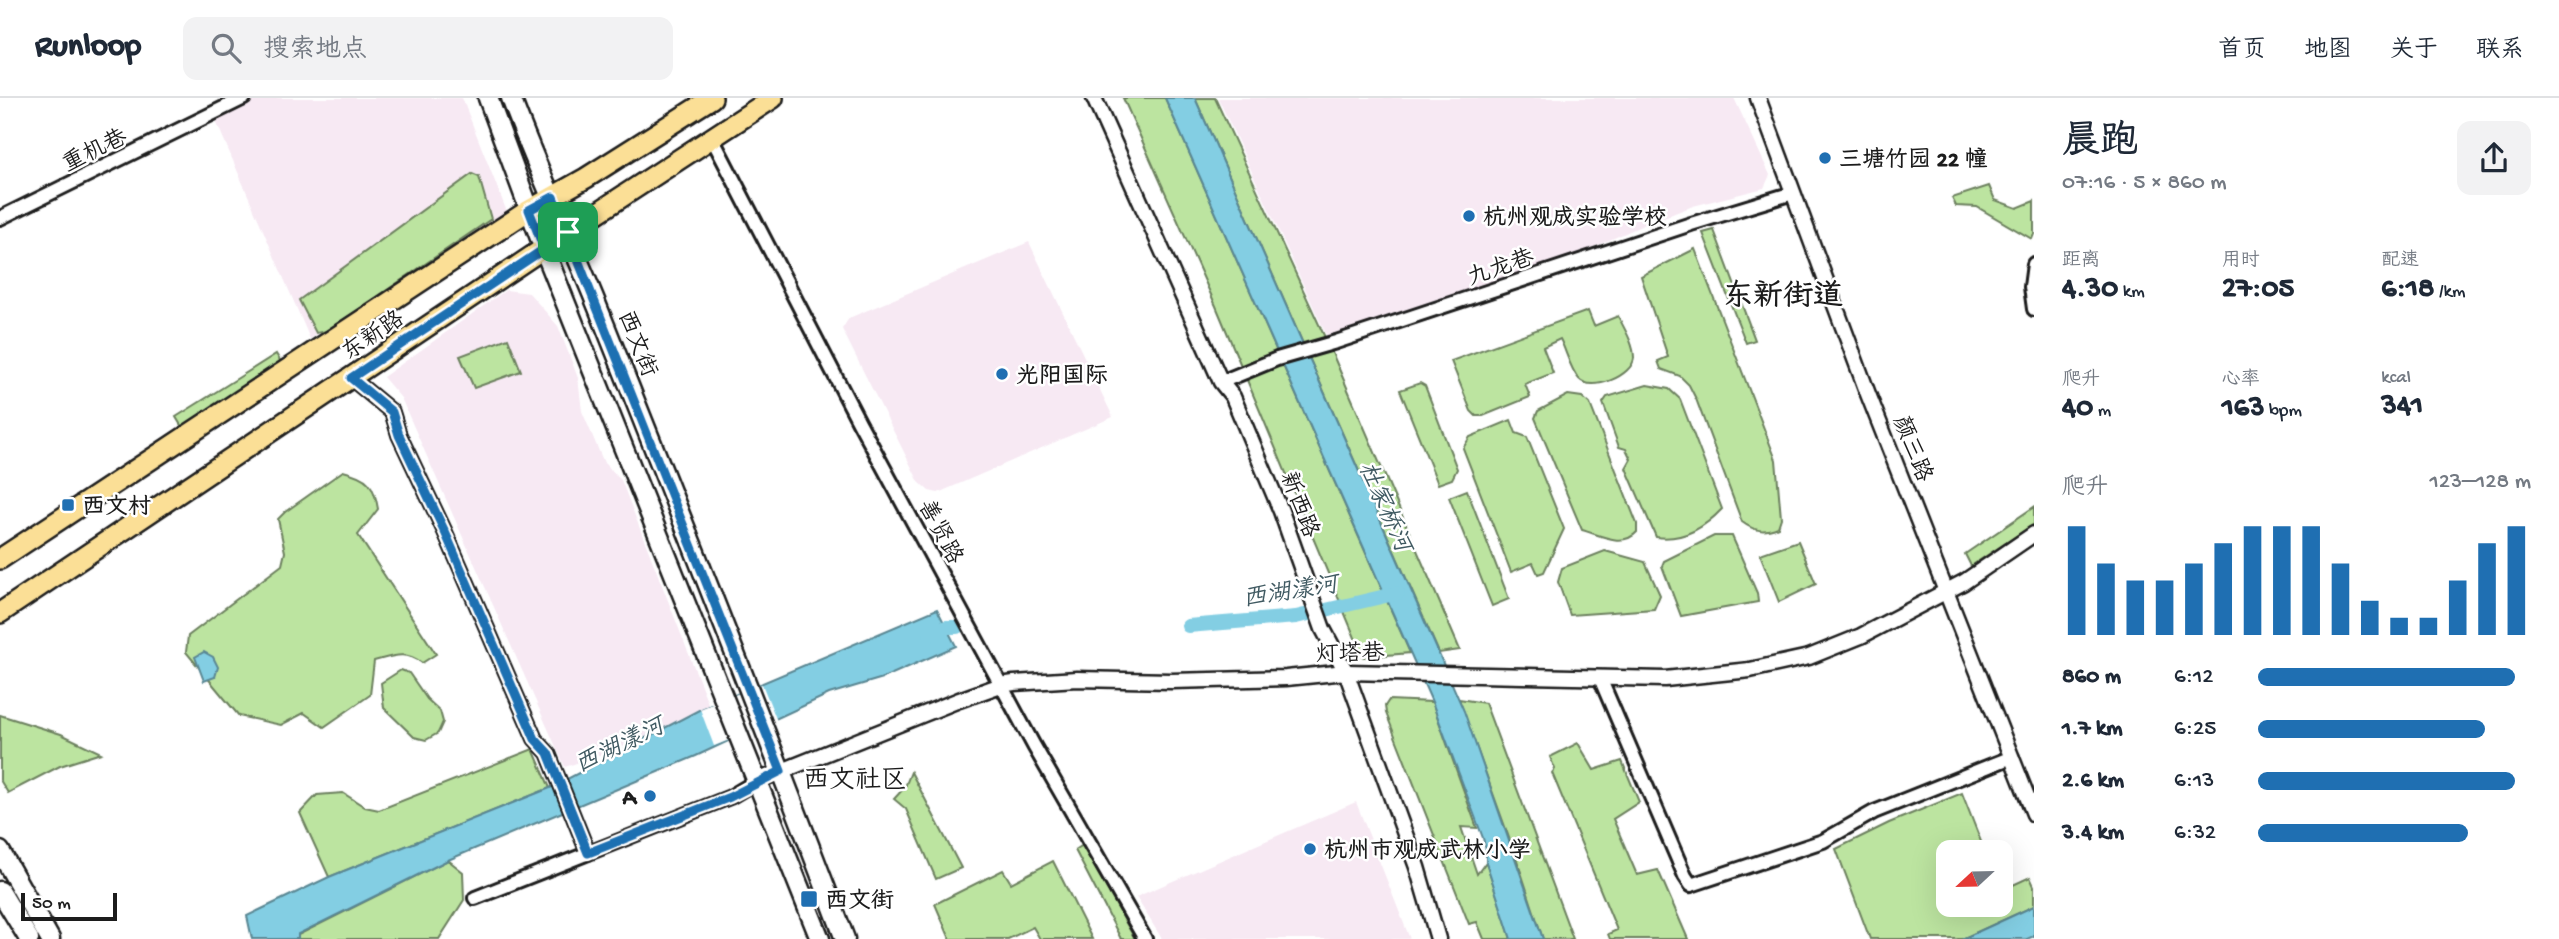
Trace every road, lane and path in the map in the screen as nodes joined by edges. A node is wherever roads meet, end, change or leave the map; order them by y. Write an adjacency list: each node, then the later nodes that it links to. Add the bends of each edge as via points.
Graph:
1 (244, 98): 12 (street, 重机巷)
2 (488, 98): 11 (main road)
3 (511, 98): 10 (main road, 西文街)
4 (712, 98): 10 (main road, 东新路)
5 (773, 98): 8 (main road, 东新路)
6 (1094, 98): 18 (street, 新西路)
7 (1758, 98): 9 (street, 颜三路)
8 (712, 138): 13 (main road, 东新路); 25 (street, 善贤路)
9 (1793, 193): 18 (street, 九龙巷, via 1277,359); 21 (street, 颜三路)
10 (553, 197): 11 (main road, 东新路); 13 (main road, 西文街)
11 (529, 210): 14 (main road); 20 (main road, 东新路)
12 (0, 218)
13 (568, 232): 14 (main road, 东新路); 27 (main road, 西文街)
14 (544, 249): 17 (main road, 东新路); 28 (main road)
15 (2034, 264): 16 (street)
16 (2034, 309)
17 (351, 378): 22 (main road, 东新路); 31 (street, via 392,412 535,739 548,753)
18 (1221, 382): 23 (street, 新西路, via 1233,397 1281,511 1323,629)
19 (2034, 534): 21 (street, 灯塔巷)
20 (0, 559)
21 (1947, 592): 24 (street, 灯塔巷, via 1810,657 1750,670 1665,679); 26 (street, 颜三路)
22 (0, 613)
23 (1346, 672): 24 (street, 灯塔巷); 25 (street, 灯塔巷, via 1286,678 1077,679); 39 (street, 新西路, via 1417,867)
24 (1600, 678): 26 (street, via 1691,885 1823,841 1874,812)
25 (1001, 685): 27 (street, 灯塔巷); 38 (street, 善贤路)
26 (2012, 757): 29 (street, 颜三路)
27 (781, 771): 28 (street, 灯塔巷); 37 (main road, 西文街)
28 (757, 782): 31 (street); 36 (main road)
29 (2034, 814)
30 (0, 852): 35 (main road)
31 (588, 853): 33 (street)
32 (0, 891): 34 (main road)
33 (475, 898)
34 (29, 939)
35 (50, 939)
36 (820, 939)
37 (845, 939)
38 (1145, 939)
39 (1438, 939)

